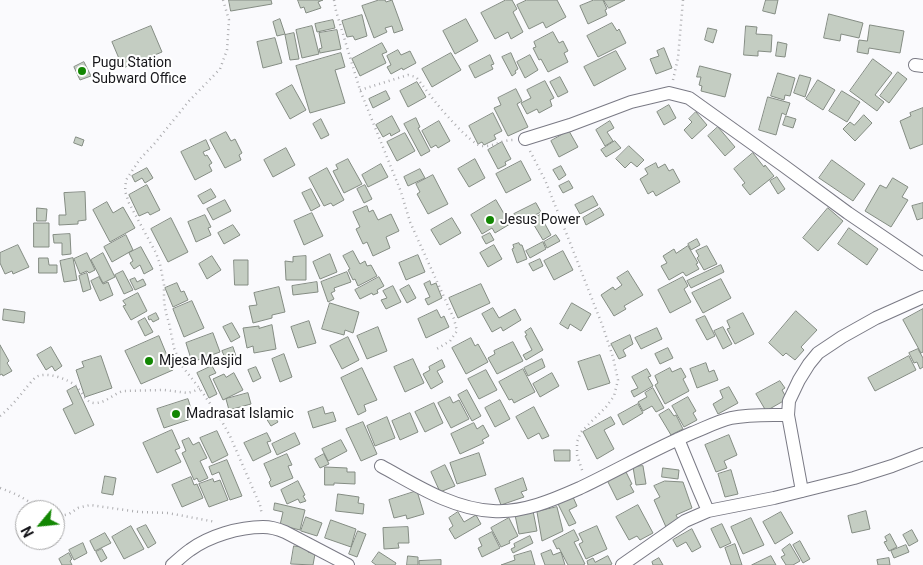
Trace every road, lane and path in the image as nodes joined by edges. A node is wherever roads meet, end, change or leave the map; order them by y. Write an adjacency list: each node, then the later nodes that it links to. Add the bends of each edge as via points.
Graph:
1 (223, 0): 10 (path, via 229,20 227,50 220,69 140,159 126,180 125,191 160,264 174,348 182,366)
2 (334, 0): 4 (path)
3 (683, 0): 5 (path, via 678,58)
4 (360, 90): 6 (path, via 408,75 416,77 442,110 479,146); 9 (path, via 410,222 454,319 457,332 450,341)
5 (669, 93): 6 (street, via 631,102); 7 (street, via 689,98)
6 (525, 139): 16 (path, via 576,257 618,380 614,396 581,432 576,442)
7 (923, 264)
8 (923, 297): 11 (street, via 876,318 818,353 799,380 789,401)
9 (435, 350)
10 (200, 389): 12 (path, via 188,392 123,391 92,403 68,381 44,374 36,377); 23 (path, via 230,436 260,505)
11 (788, 415): 13 (street, via 730,418); 18 (street)
12 (0, 416)
13 (678, 439): 16 (street); 20 (street)
14 (923, 454): 18 (street, via 854,478)
15 (381, 466): 16 (street, via 462,506 493,511 532,506)
16 (587, 484)
17 (0, 488): 19 (path)
18 (802, 491): 20 (street)
19 (27, 500)
20 (708, 511): 26 (street, via 685,521)
21 (65, 515): 22 (path, via 90,505 168,513)
22 (219, 523)
23 (264, 526): 24 (street, via 244,528 209,539); 25 (street, via 285,532)
24 (172, 565)
25 (348, 565)
26 (622, 565)

